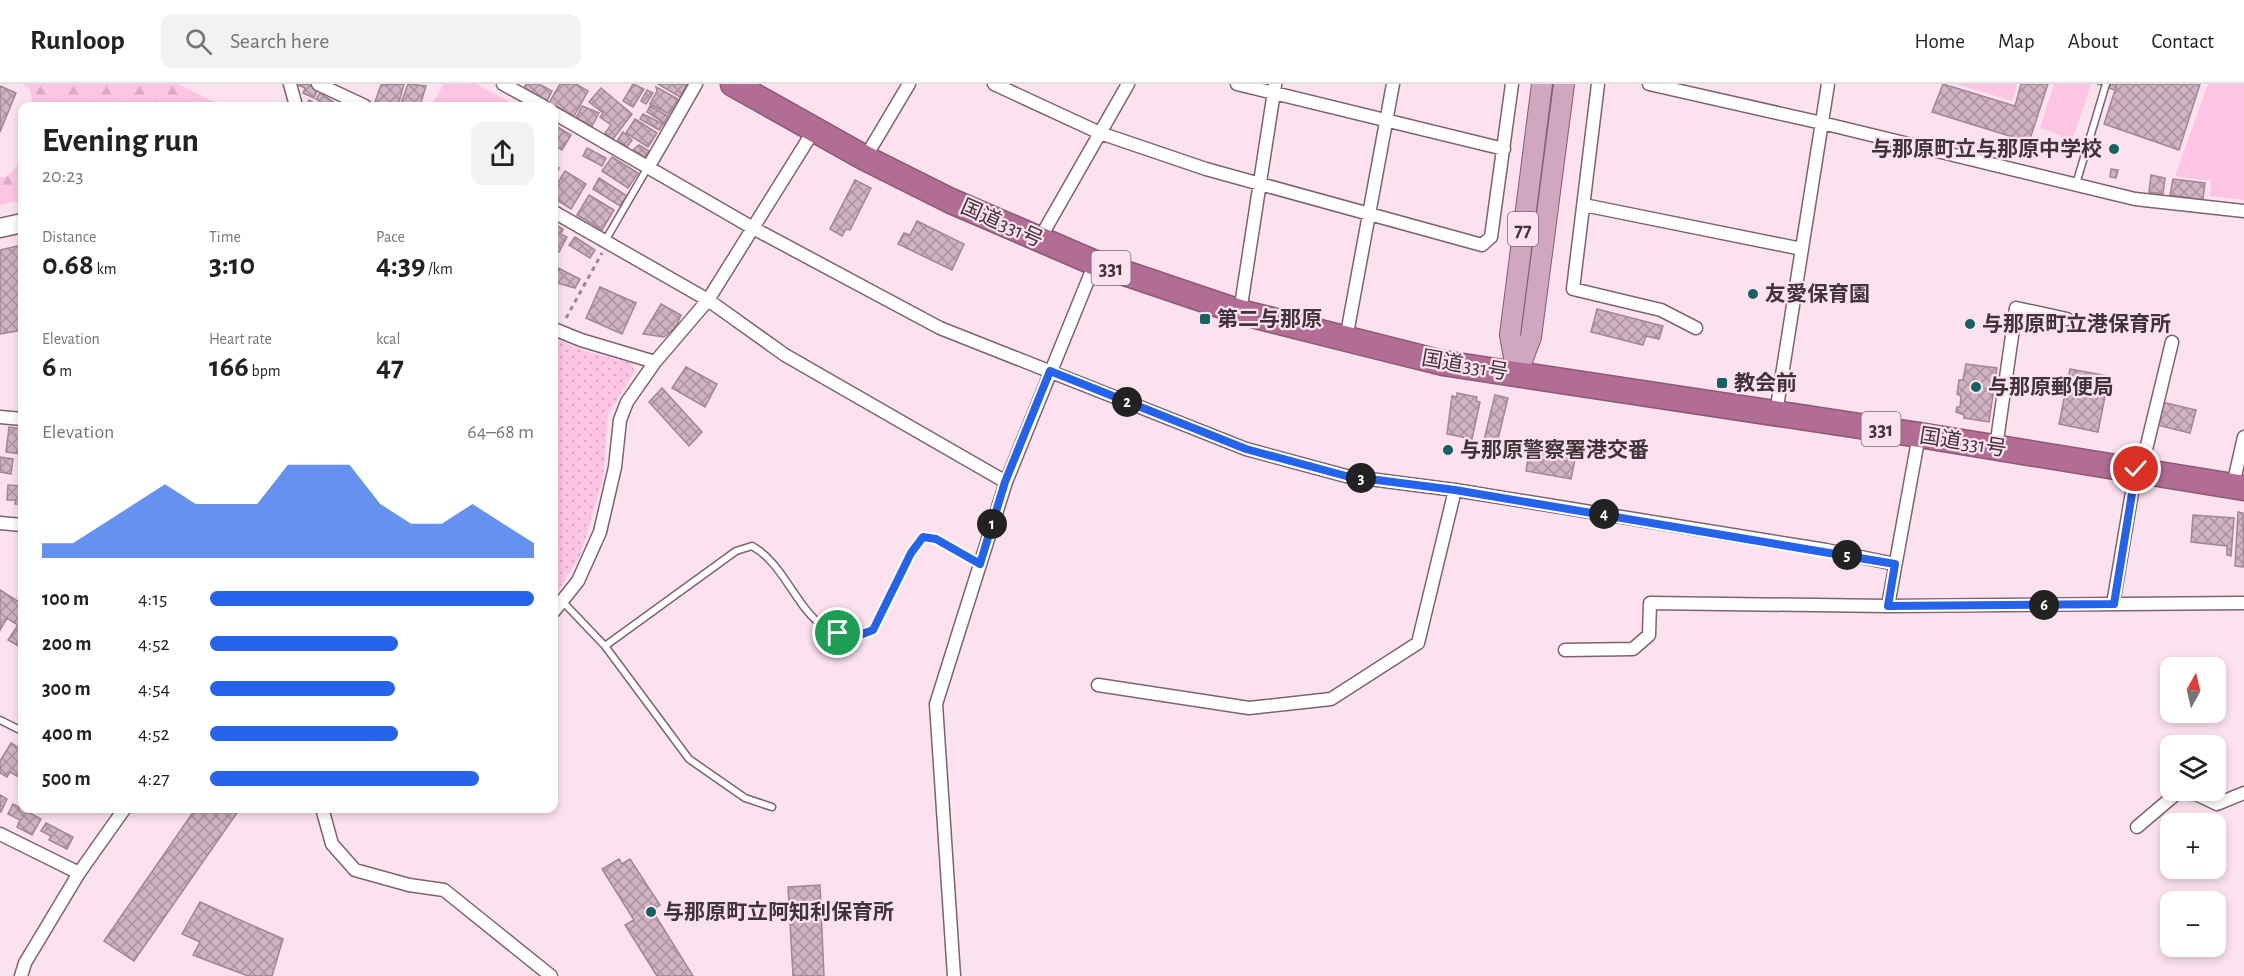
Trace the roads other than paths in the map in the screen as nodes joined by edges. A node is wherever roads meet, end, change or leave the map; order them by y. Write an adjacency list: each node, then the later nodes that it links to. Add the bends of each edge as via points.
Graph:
1 (290, 84): 19 (street)
2 (318, 84): 20 (street)
3 (696, 84): 29 (street)
4 (733, 84): 25 (highway, 国道331号 / 331)
5 (909, 84): 28 (street)
6 (994, 84): 26 (street)
7 (1128, 84): 26 (street)
8 (1237, 84): 18 (street)
9 (1393, 84): 23 (street)
10 (1512, 84): 27 (street)
11 (1542, 84): 52 (main road, 77, via 1510,335)
12 (1564, 84): 52 (main road, 77, via 1531,337)
13 (1598, 84): 32 (street)
14 (1649, 84): 24 (street)
15 (1828, 84): 24 (street)
16 (2106, 84): 31 (lane)
17 (511, 86): 21 (street)
18 (1275, 88): 23 (street); 30 (street)
19 (295, 102)
20 (356, 102)
21 (537, 102)
22 (558, 114): 29 (street)
23 (1387, 120): 27 (street); 35 (street)
24 (1822, 123): 31 (street); 41 (street)
25 (813, 130): 28 (highway, 国道331号 / 331); 38 (street)
26 (1100, 133): 30 (street); 39 (street)
27 (1504, 149): 35 (street, via 1491,237 1482,245)
28 (865, 158): 39 (highway, 国道331号 / 331)
29 (649, 166): 38 (street); 40 (lane)
30 (1261, 185): 35 (street); 44 (street)
31 (2075, 185): 33 (street, via 2134,199)
32 (1584, 205): 41 (street); 46 (street, via 1574,290 1661,310)
33 (2244, 211)
34 (558, 214): 40 (street)
35 (1369, 214): 48 (street)
36 (18, 224): 37 (street)
37 (0, 228)
38 (753, 228): 43 (street); 51 (street, via 940,328)
39 (1039, 240): 42 (highway, 国道331号 / 331)
40 (606, 243): 43 (street)
41 (1802, 249): 53 (street)
42 (1095, 263): 44 (highway, 国道331号 / 331); 51 (street)
43 (708, 300): 50 (street); 60 (street, via 785,355)
44 (1240, 312): 48 (highway, 国道331号 / 331)
45 (2067, 319): 58 (street, via 2016,308)
46 (1696, 328)
47 (558, 331): 50 (street)
48 (1346, 339): 52 (highway, 国道331号 / 331, via 1443,363)
49 (2172, 342): 59 (street)
50 (655, 362): 67 (street, via 627,402 620,420 615,467 600,532)
51 (1050, 371): 60 (street); 62 (street, via 1246,449 1346,476)
52 (1517, 374): 53 (highway, 国道331号 / 331)
53 (1776, 413): 56 (highway, 国道331号 / 331)
54 (0, 417): 55 (street)
55 (18, 419)
56 (1919, 435): 58 (highway, 国道331号 / 331); 66 (street)
57 (2244, 437): 61 (street)
58 (1996, 447): 59 (highway, 国道331号 / 331)
59 (2139, 470): 61 (highway, 国道331号 / 331); 69 (street)
60 (1005, 482): 65 (street)
61 (2239, 486)
62 (1455, 490): 66 (street); 74 (street, via 1418,643 1331,699 1249,708)
63 (0, 523): 64 (street)
64 (18, 525)
65 (980, 564): 72 (lane, via 936,539 923,537 873,630 857,636 838,633 811,618 764,552 752,546 736,551); 86 (street, via 936,704)
66 (1895, 564): 70 (street)
67 (563, 602): 71 (street); 72 (lane)
68 (2244, 603): 69 (street)
69 (2114, 604): 70 (street)
70 (1888, 606): 73 (street, via 1650,603 1649,635 1633,648)
71 (558, 607)
72 (605, 646): 78 (lane, via 689,759 745,798)
73 (1565, 650)
74 (1098, 685)
75 (0, 720): 76 (lane)
76 (18, 729)
77 (2244, 793): 81 (street, via 2217,804 2196,794 2177,793)
78 (772, 807)
79 (121, 813): 83 (street)
80 (323, 813): 85 (street, via 332,844 355,870 444,890)
81 (2137, 827)
82 (0, 834): 83 (street)
83 (79, 873): 84 (street)
84 (21, 976)
85 (551, 976)
86 (954, 976)

